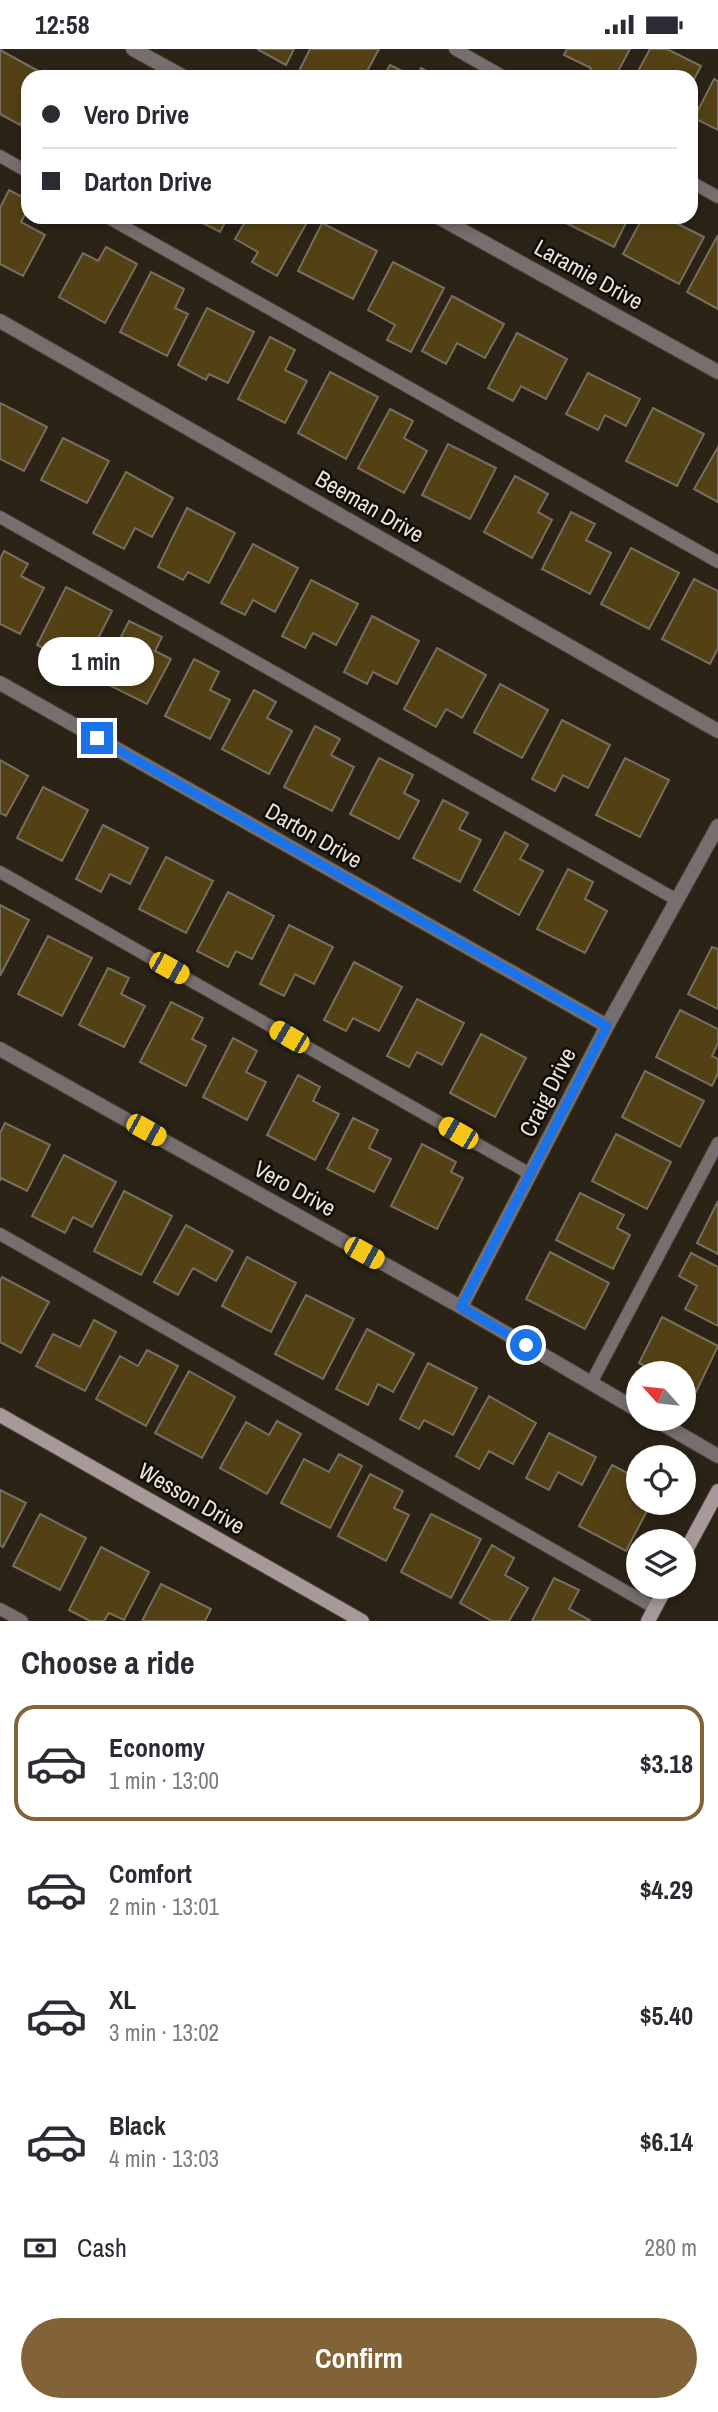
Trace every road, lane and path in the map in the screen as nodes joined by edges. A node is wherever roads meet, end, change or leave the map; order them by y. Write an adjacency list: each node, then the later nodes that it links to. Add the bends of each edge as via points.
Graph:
1 (133, 49): 3 (street)
2 (454, 49): 4 (lane)
3 (171, 70)
4 (492, 70)
5 (0, 156): 6 (lane)
6 (21, 168)
7 (698, 186): 8 (lane)
8 (718, 197)
9 (119, 224): 14 (lane)
10 (451, 224): 12 (street, Laramie Drive)
11 (0, 321): 16 (street, Beeman Drive)
12 (718, 372)
13 (0, 517): 19 (lane)
14 (718, 562)
15 (0, 683): 20 (street, Darton Drive)
16 (718, 731)
17 (718, 825): 19 (street, Craig Drive)
18 (0, 872): 23 (lane)
19 (677, 900): 20 (street, Craig Drive)
20 (607, 1026): 23 (street, Craig Drive)
21 (0, 1049): 25 (street, Vero Drive)
22 (718, 1143): 26 (lane)
23 (530, 1174): 25 (street, Craig Drive)
24 (0, 1234): 34 (lane)
25 (461, 1307): 26 (street, Vero Drive)
26 (591, 1383): 27 (street, Vero Drive)
27 (626, 1403)
28 (0, 1415): 36 (street, Wesson Drive)
29 (675, 1431): 30 (street)
30 (718, 1456)
31 (718, 1491): 32 (street)
32 (696, 1532)
33 (0, 1609): 35 (lane)
34 (652, 1614)
35 (22, 1621)
36 (362, 1621)

